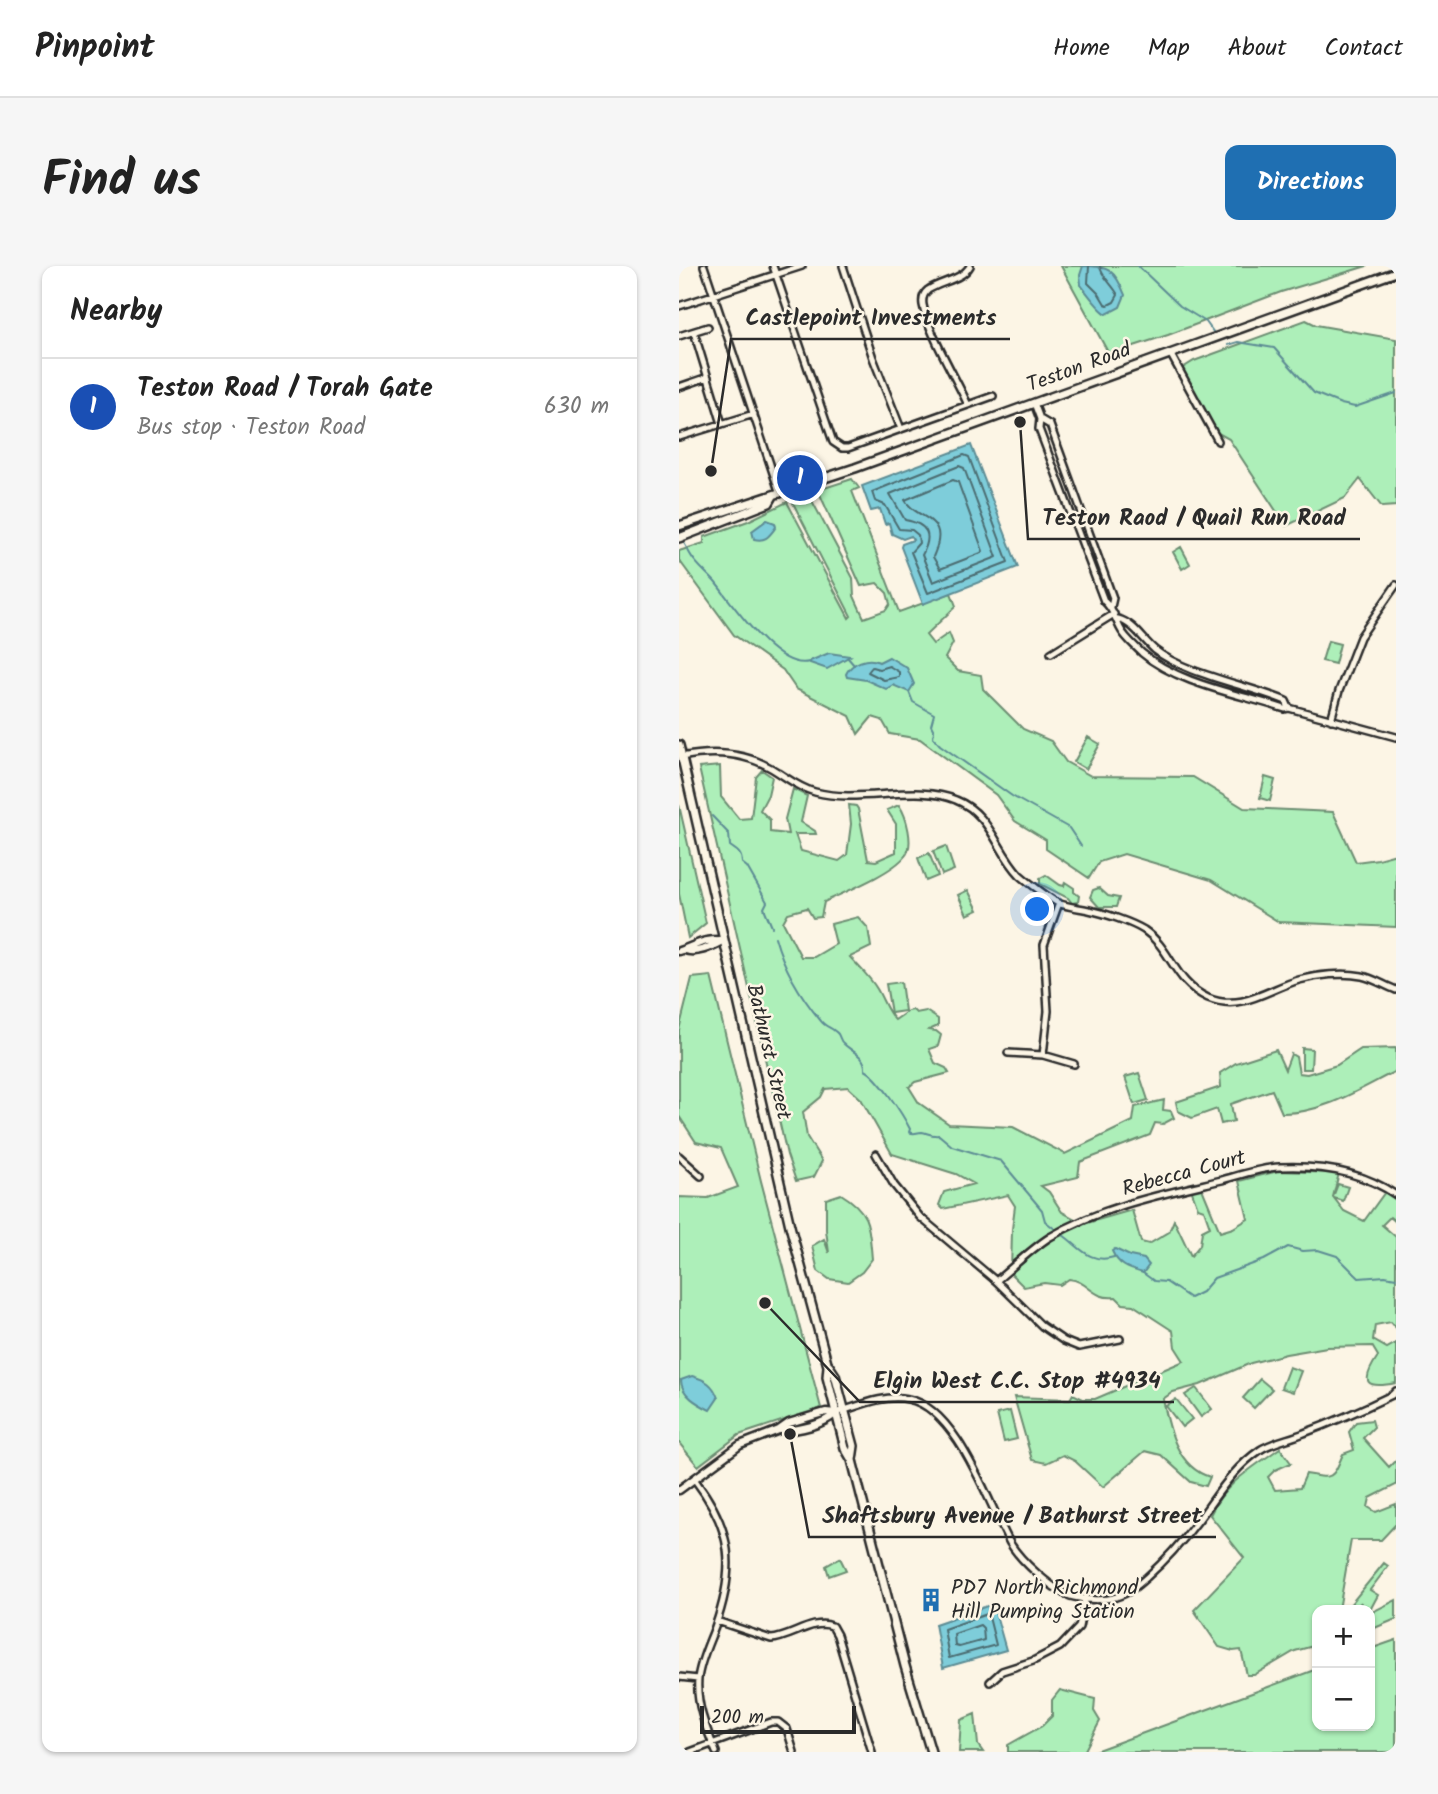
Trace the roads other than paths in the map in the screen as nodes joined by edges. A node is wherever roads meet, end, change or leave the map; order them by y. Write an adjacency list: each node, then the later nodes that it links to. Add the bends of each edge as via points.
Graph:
1 (704, 266): 8 (street)
2 (773, 266): 7 (street)
3 (802, 266): 7 (street)
4 (843, 266): 22 (street)
5 (969, 267): 18 (street, via 929,290 922,302)
6 (1396, 272): 13 (main road, Teston Road)
7 (776, 275): 8 (street); 22 (street, via 833,442 848,448)
8 (715, 294): 9 (street); 19 (street)
9 (679, 306)
10 (708, 327): 11 (street)
11 (694, 332): 12 (street); 14 (street)
12 (679, 336)
13 (1170, 354): 17 (main road, Teston Road); 24 (street)
14 (708, 377): 15 (street); 21 (street)
15 (679, 387)
16 (993, 396): 18 (street)
17 (1034, 403): 20 (street); 27 (main road, Teston Road)
18 (968, 405): 22 (street)
19 (754, 414): 21 (street); 27 (street)
20 (1039, 419): 25 (street, via 1050,425); 26 (street)
21 (722, 424): 23 (street)
22 (901, 429)
23 (679, 437)
24 (1218, 441)
25 (1073, 485): 26 (street); 30 (street)
26 (1063, 489): 31 (street)
27 (776, 495): 28 (main road, Teston Road); 29 (main road, Teston Road, via 769,503)
28 (679, 526)
29 (679, 538)
30 (1094, 545): 31 (street); 33 (street, via 1113,598)
31 (1085, 549): 33 (street, via 1104,601)
32 (1396, 585): 41 (street, via 1360,637)
33 (1111, 607): 34 (street)
34 (1116, 617): 35 (street); 36 (street, via 1155,650); 37 (street, via 1145,656)
35 (1051, 653)
36 (1188, 668): 37 (street); 38 (street)
37 (1184, 677): 39 (street)
38 (1260, 690): 39 (street); 40 (street, via 1286,701)
39 (1256, 699): 40 (street)
40 (1289, 708): 41 (street)
41 (1331, 719): 42 (street)
42 (1396, 737)
43 (679, 745): 44 (main road, Bathurst Street)
44 (681, 757): 45 (street, via 740,756 811,791 834,797 935,793 955,799 976,810 1020,875); 46 (main road, Bathurst Street)
45 (1059, 903): 48 (street, via 1144,930 1191,989 1231,1004 1331,975 1362,976); 50 (street, via 1044,945 1048,1011)
46 (724, 940): 47 (street); 59 (main road, Bathurst Street, via 827,1377)
47 (682, 950)
48 (1396, 990)
49 (1008, 1053): 50 (street)
50 (1042, 1055): 51 (street)
51 (1074, 1064)
52 (876, 1154): 56 (street, via 920,1217)
53 (679, 1156): 54 (street)
54 (701, 1176)
55 (1396, 1195): 56 (street, Rebecca Court, via 1377,1181 1345,1171 1277,1167 1097,1213 1048,1238)
56 (996, 1281): 57 (street, via 1064,1341 1094,1346)
57 (1120, 1339)
58 (1395, 1396): 62 (street, via 1262,1448 1224,1483 1165,1561 1135,1587 1117,1597)
59 (840, 1411): 60 (street, via 829,1419 740,1445); 62 (street, via 894,1397 930,1408 976,1472 1011,1545 1051,1585); 72 (main road, Bathurst Street, via 845,1448)
60 (695, 1479): 61 (street); 63 (street, via 717,1515 726,1546 728,1576)
61 (679, 1490)
62 (1085, 1598): 66 (street, via 1079,1628 1060,1647 1002,1671)
63 (717, 1621): 65 (street); 71 (street, via 771,1639 822,1623 832,1626)
64 (679, 1677): 65 (street)
65 (698, 1679): 67 (street)
66 (990, 1682)
67 (712, 1744): 68 (street); 69 (street); 70 (street, via 779,1722 787,1729)
68 (690, 1752)
69 (716, 1752)
70 (794, 1752)
71 (871, 1752)
72 (931, 1752)

